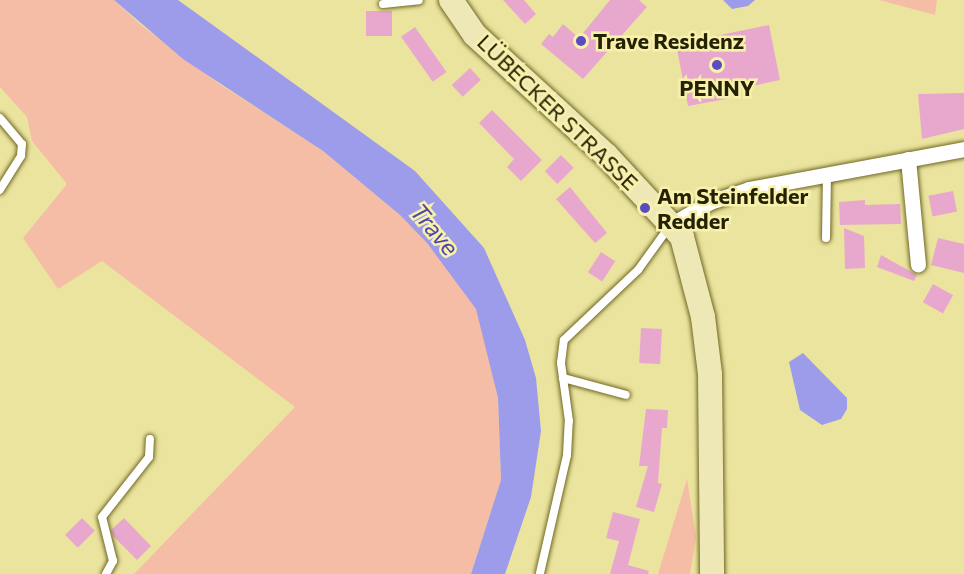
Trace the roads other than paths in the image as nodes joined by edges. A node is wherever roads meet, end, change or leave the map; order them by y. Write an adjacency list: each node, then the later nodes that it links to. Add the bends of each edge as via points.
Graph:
1 (419, 0): 3 (lane)
2 (451, 0): 9 (main road, LÜBECKER STRASSE, via 475,34 606,155)
3 (383, 4)
4 (0, 118): 8 (lane, via 22,144 21,156)
5 (964, 149): 6 (street)
6 (908, 159): 7 (street); 11 (street)
7 (827, 174): 9 (street, via 730,195 700,206); 10 (lane)
8 (0, 190)
9 (672, 224): 12 (lane, via 638,270 564,340); 17 (main road, LÜBECKER STRASSE, via 689,255 710,374)
10 (826, 238)
11 (918, 265)
12 (563, 378): 13 (lane); 15 (lane, via 569,421 567,456)
13 (626, 395)
14 (150, 439): 16 (lane, via 149,457 102,518 113,561)
15 (540, 573)
16 (106, 574)
17 (712, 574)

